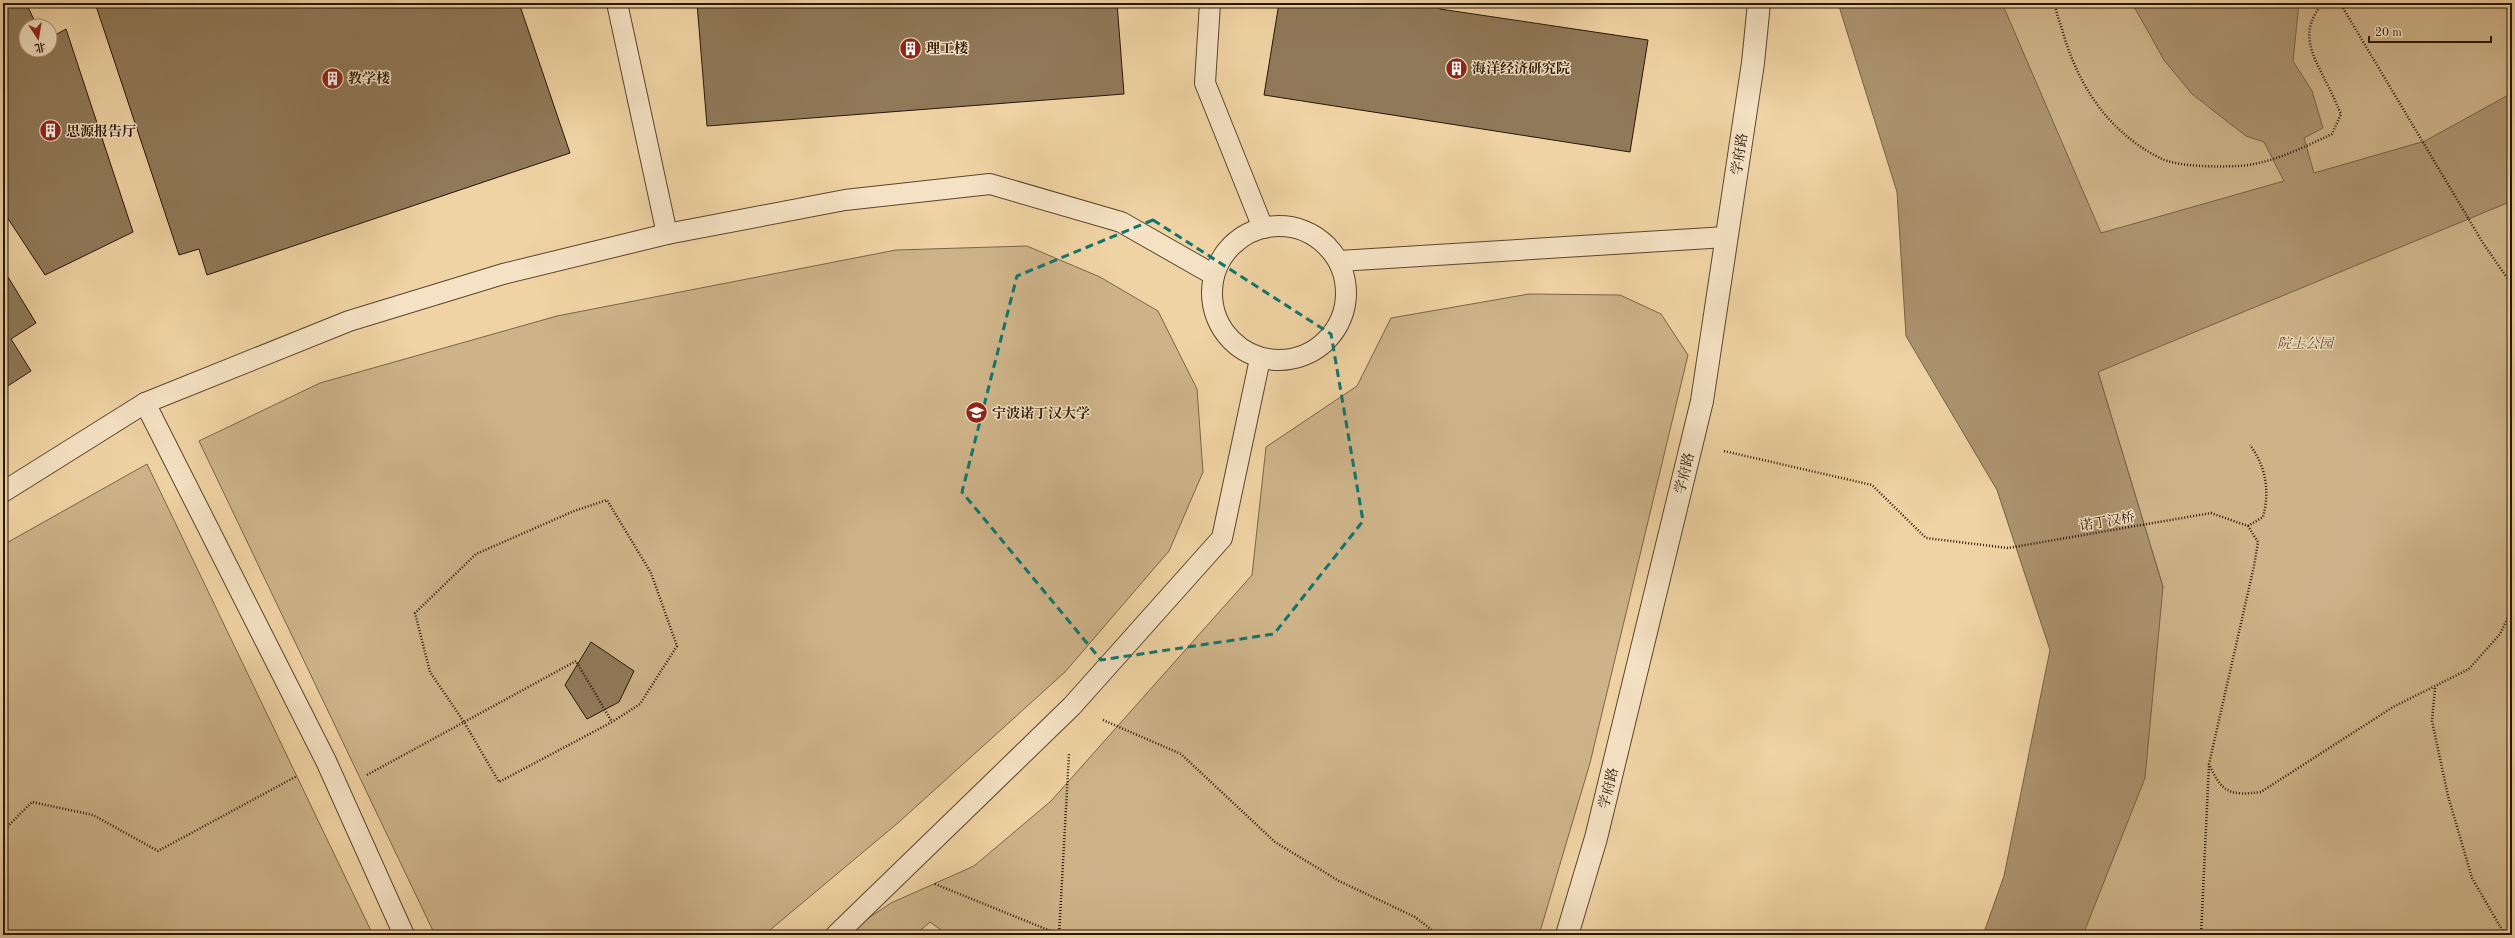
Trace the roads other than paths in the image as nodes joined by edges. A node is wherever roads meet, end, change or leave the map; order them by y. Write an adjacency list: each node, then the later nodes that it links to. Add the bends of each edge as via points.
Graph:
1 (617, 3): 5 (lane)
2 (1210, 3): 4 (lane, via 1205,84)
3 (1759, 3): 6 (street, 学府路, via 1753,63)
4 (1263, 228): 7 (lane, via 1292,227 1319,239); 8 (lane, via 1241,237 1224,254)
5 (667, 234): 8 (lane, via 845,200 990,184 1121,222); 10 (lane, via 503,274 349,321)
6 (1726, 237): 7 (lane); 14 (street, 学府路, via 1702,401 1596,838)
7 (1339, 261): 9 (lane, via 1347,292 1340,322 1321,347 1292,360)
8 (1214, 275): 9 (lane, via 1211,301 1219,326 1236,346)
9 (1260, 359): 13 (lane, via 1222,538 1072,706)
10 (145, 403): 11 (lane); 12 (lane, via 326,761)
11 (3, 492)
12 (404, 935)
13 (836, 935)
14 (1567, 935)

